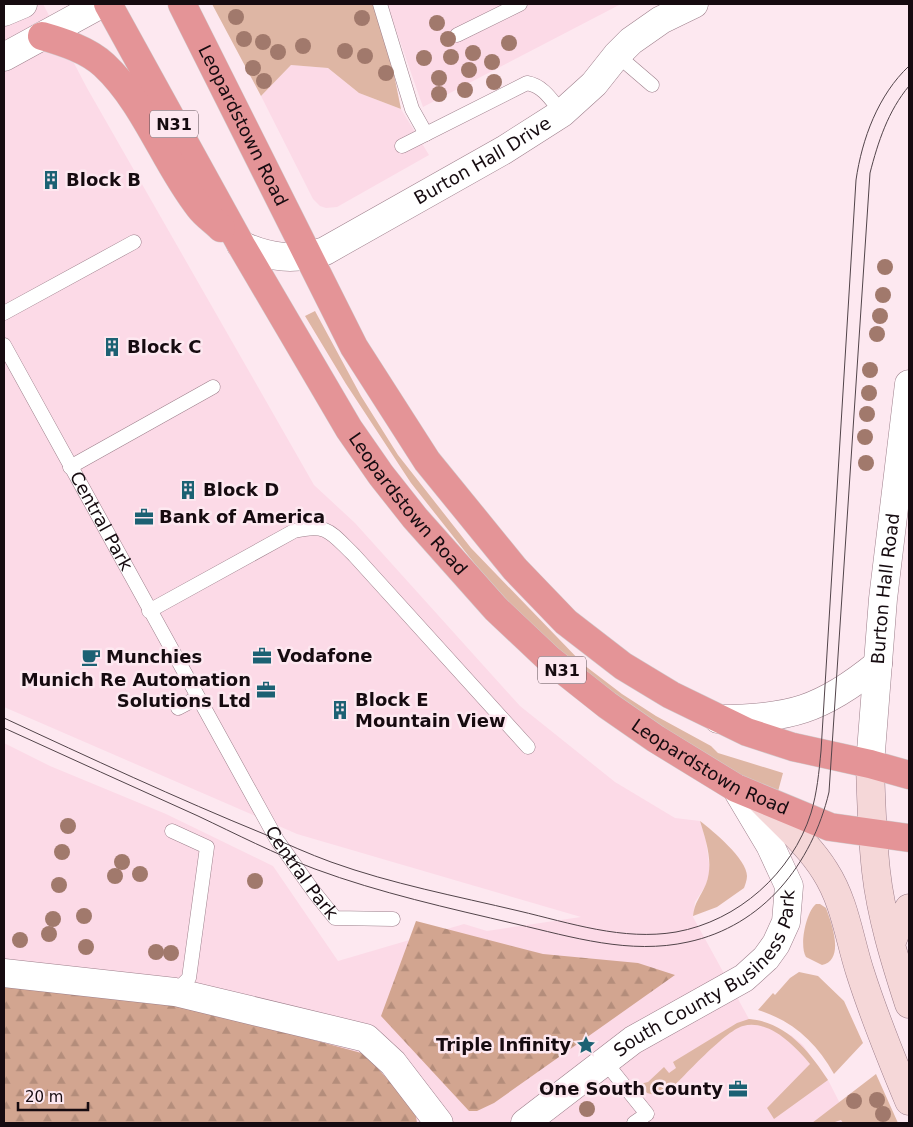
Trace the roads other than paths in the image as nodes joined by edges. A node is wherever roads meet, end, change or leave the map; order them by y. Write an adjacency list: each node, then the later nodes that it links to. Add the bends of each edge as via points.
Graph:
1 (101, 4): 8 (street)
2 (108, 4): 16 (highway, Leopardstown Road / N31)
3 (182, 4): 17 (highway, Leopardstown Road / N31)
4 (380, 4): 13 (lane, via 412,109)
5 (520, 4): 7 (lane)
6 (682, 6): 9 (street, Burton Hall Drive, via 646,30)
7 (456, 35)
8 (42, 36): 10 (street); 16 (highway, via 63,42 102,64 116,78 199,208)
9 (617, 55): 11 (lane); 12 (street, Burton Hall Drive, via 594,84)
10 (4, 57)
11 (652, 84)
12 (562, 113): 13 (lane, via 546,92 536,84 528,83); 17 (street, Burton Hall Drive, via 504,150 340,243)
13 (426, 134): 14 (lane)
14 (402, 146)
15 (134, 242): 18 (lane)
16 (241, 245): 17 (street, Burton Hall Drive, via 261,254); 31 (highway, Leopardstown Road / N31, via 349,429 381,475 496,609 549,659 607,705)
17 (308, 257): 27 (highway, Leopardstown Road / N31, via 354,347 390,407 427,461 515,569 566,622 623,666)
18 (4, 313)
19 (4, 345): 22 (lane, Central Park)
20 (909, 384): 24 (street, Burton Hall Road)
21 (213, 387): 22 (lane)
22 (70, 467): 23 (lane, Central Park)
23 (149, 611): 25 (lane, Central Park); 28 (lane, via 294,531 314,526 330,532 354,555)
24 (878, 664): 27 (street, via 841,692 791,713 760,719); 29 (street, Burton Hall Road)
25 (197, 698): 26 (lane); 37 (lane, Central Park, via 277,840 329,912 335,918)
26 (178, 708)
27 (718, 719): 29 (highway, Leopardstown Road / N31, via 793,747)
28 (528, 747)
29 (870, 764): 30 (highway, N31); 34 (main road)
30 (909, 776)
31 (736, 788): 32 (highway, Leopardstown Road / N31); 42 (street, South County Business Park, via 770,845 789,886 786,922 776,944 744,978 633,1040)
32 (761, 800): 34 (highway, Leopardstown Road / N31, via 830,826); 43 (main road, via 811,852 833,885 844,909 880,1034)
33 (172, 831): 40 (lane, via 207,847 189,978)
34 (873, 834): 35 (highway, N31); 38 (main road, via 878,888)
35 (909, 838)
36 (909, 908): 38 (main road)
37 (394, 919)
38 (891, 944): 41 (main road)
39 (4, 973): 40 (street)
40 (175, 992): 44 (street, via 366,1038 394,1063)
41 (909, 1004)
42 (606, 1063): 45 (street, South County Business Park); 46 (lane, via 647,1114)
43 (909, 1101)
44 (439, 1123)
45 (525, 1123)
46 (634, 1123)

